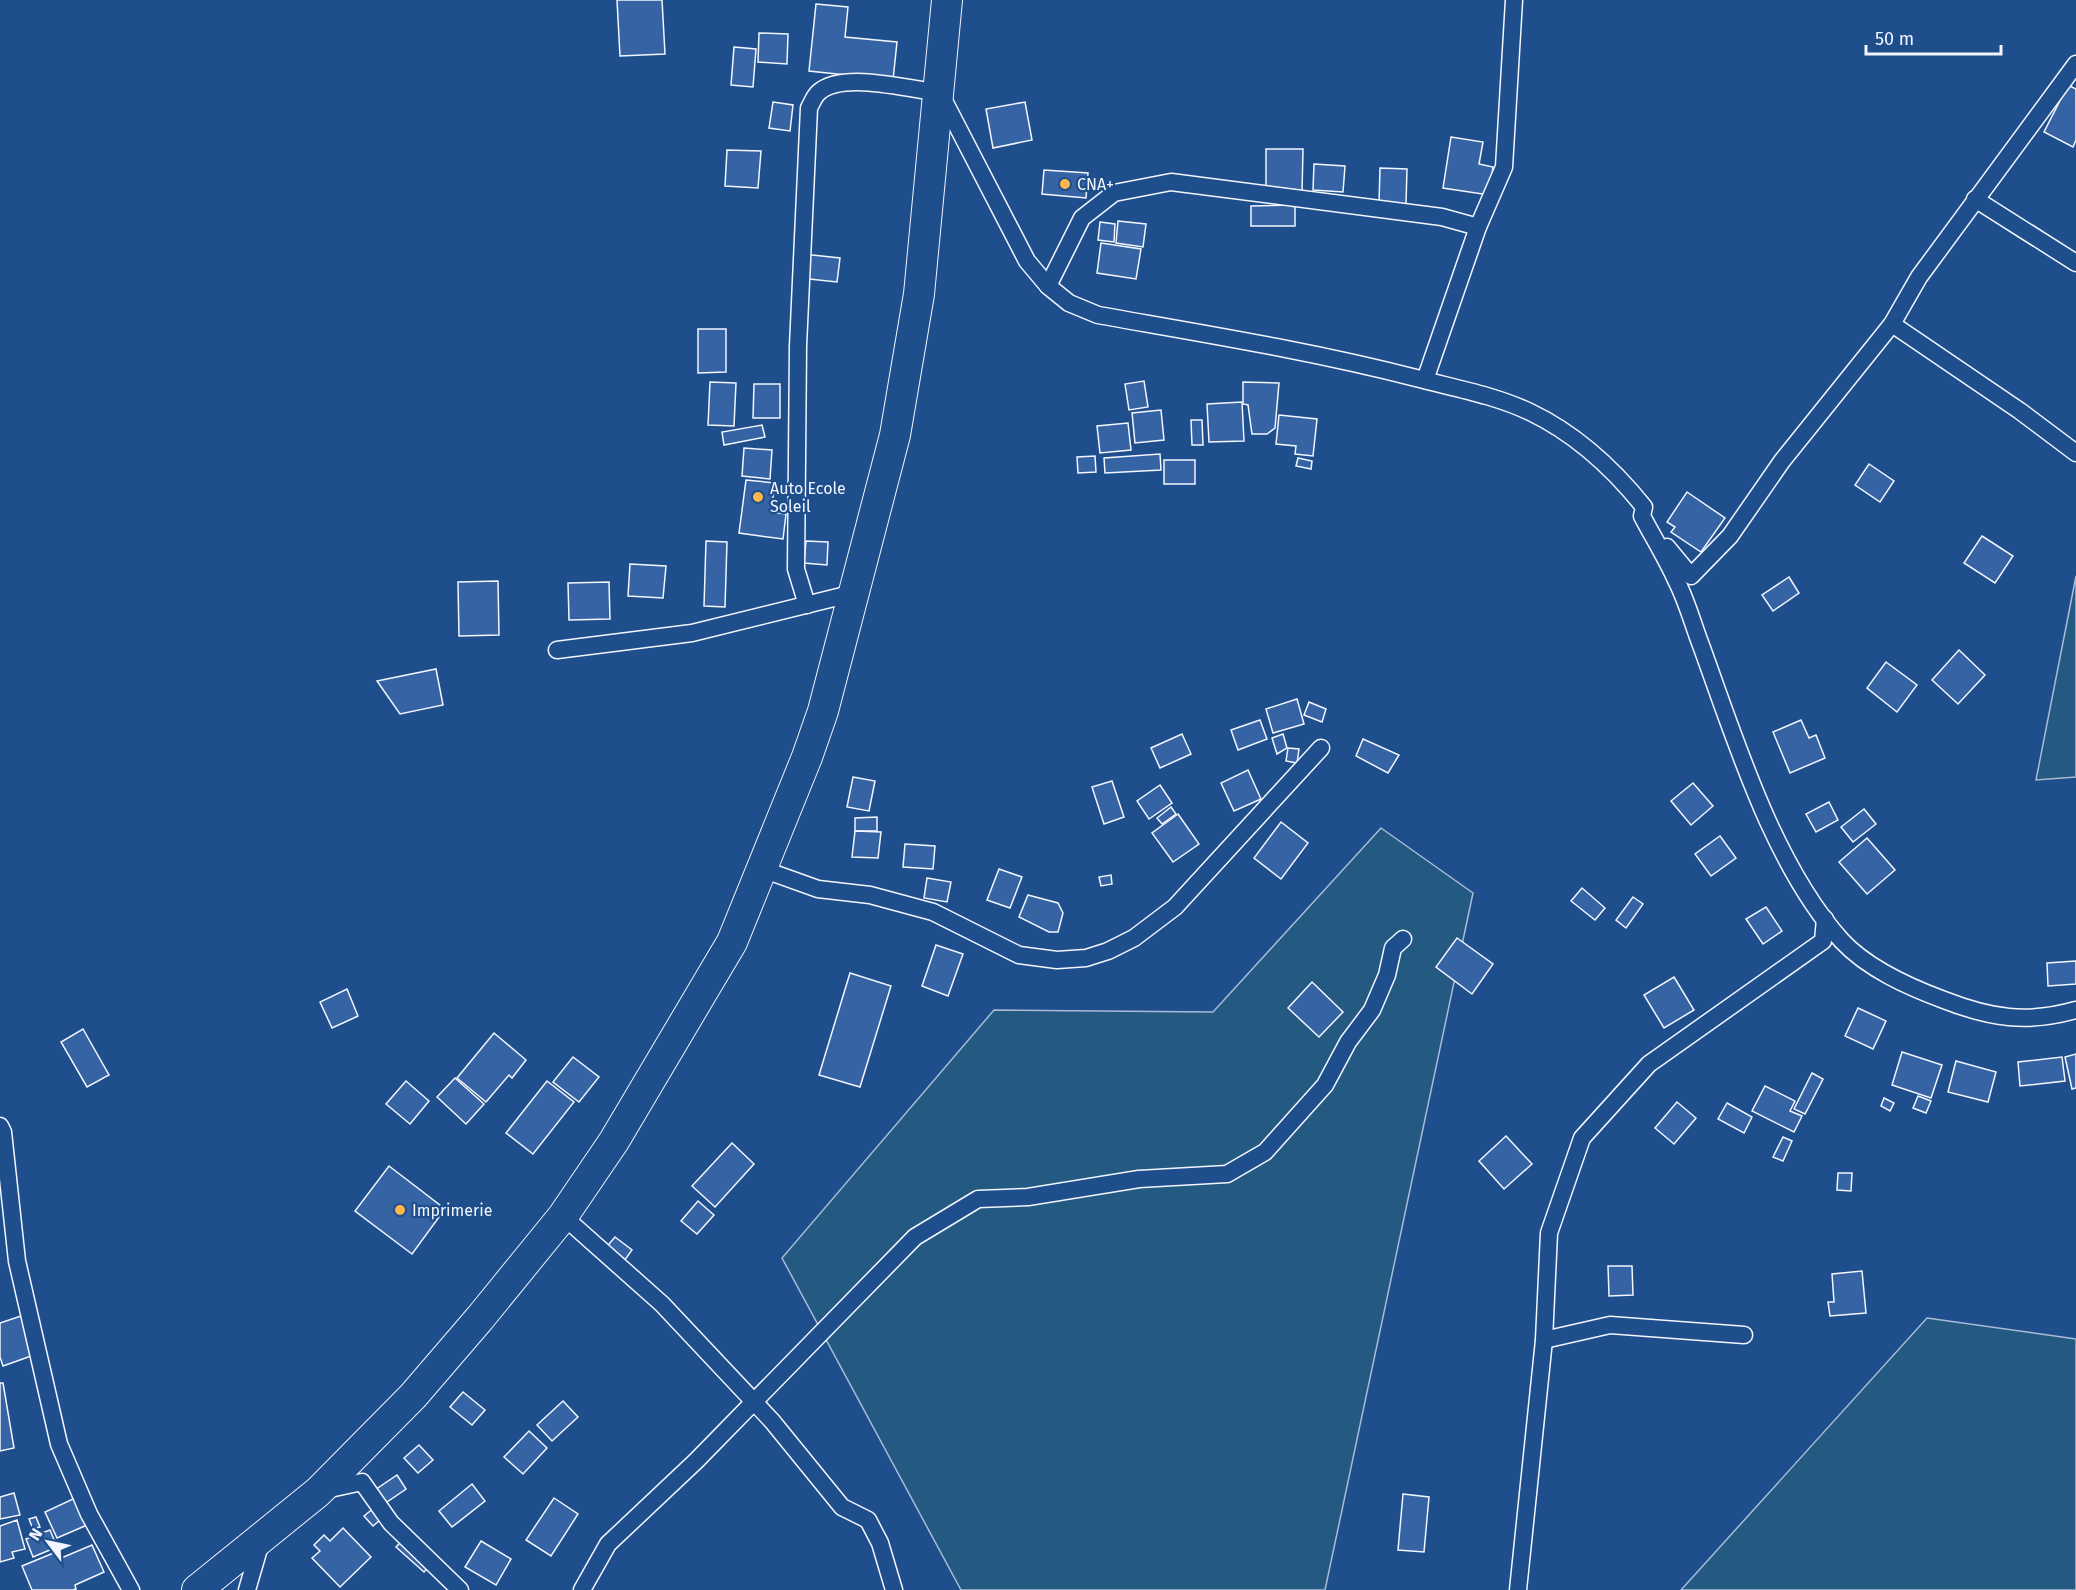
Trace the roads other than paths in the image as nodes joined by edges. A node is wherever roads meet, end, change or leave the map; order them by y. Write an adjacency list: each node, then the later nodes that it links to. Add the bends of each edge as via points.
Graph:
1 (947, 0): 4 (highway)
2 (1514, 0): 6 (street, via 1504,167)
3 (2076, 64): 5 (street)
4 (940, 93): 8 (street, via 1028,261); 13 (highway, via 909,361 895,435); 14 (street, via 849,81 817,93 809,108 798,311 796,569)
5 (1975, 199): 7 (street); 9 (street, via 1919,277)
6 (1478, 227): 8 (street, via 1442,217 1171,182 1114,193 1082,218); 10 (street)
7 (2076, 263)
8 (1048, 286): 10 (street, via 1069,303 1098,315 1345,360)
9 (1892, 324): 11 (street); 12 (street, via 1782,461 1730,536 1691,576)
10 (1425, 380): 12 (street, via 1499,399 1560,430 1587,447 1619,476 1644,507)
11 (2076, 453)
12 (1642, 516): 18 (street, via 1677,581 1758,799)
13 (854, 593): 14 (street); 17 (highway, via 807,757)
14 (807, 605): 15 (street, via 692,633)
15 (557, 650)
16 (1321, 748): 17 (street, via 1175,907 1134,938 1086,957 1058,960 1019,955 933,912 870,894 818,889)
17 (762, 869): 22 (highway, via 720,964 614,1141)
18 (1825, 919): 20 (street, via 1844,942 1889,975 1979,1014 2012,1018 2055,1016); 24 (street, via 1823,942 1649,1064 1582,1138 1549,1233)
19 (1402, 939): 25 (street, via 1393,948 1372,1010 1348,1042 1325,1085 1265,1152 1227,1174 1139,1179 1028,1197 978,1199 915,1237)
20 (2076, 1010)
21 (0, 1126): 28 (street, via 17,1261 59,1444 89,1514)
22 (563, 1216): 25 (street, via 662,1304); 26 (highway, via 413,1396)
23 (1744, 1335): 24 (street, via 1610,1326)
24 (1544, 1340): 34 (street)
25 (754, 1403): 32 (street, via 608,1544); 33 (street, via 842,1507 868,1520 880,1543)
26 (318, 1492): 27 (highway); 31 (street, via 362,1482 391,1523)
27 (262, 1538): 29 (highway); 30 (street)
28 (131, 1590)
29 (197, 1590)
30 (247, 1590)
31 (460, 1590)
32 (582, 1590)
33 (894, 1590)
34 (1518, 1590)

